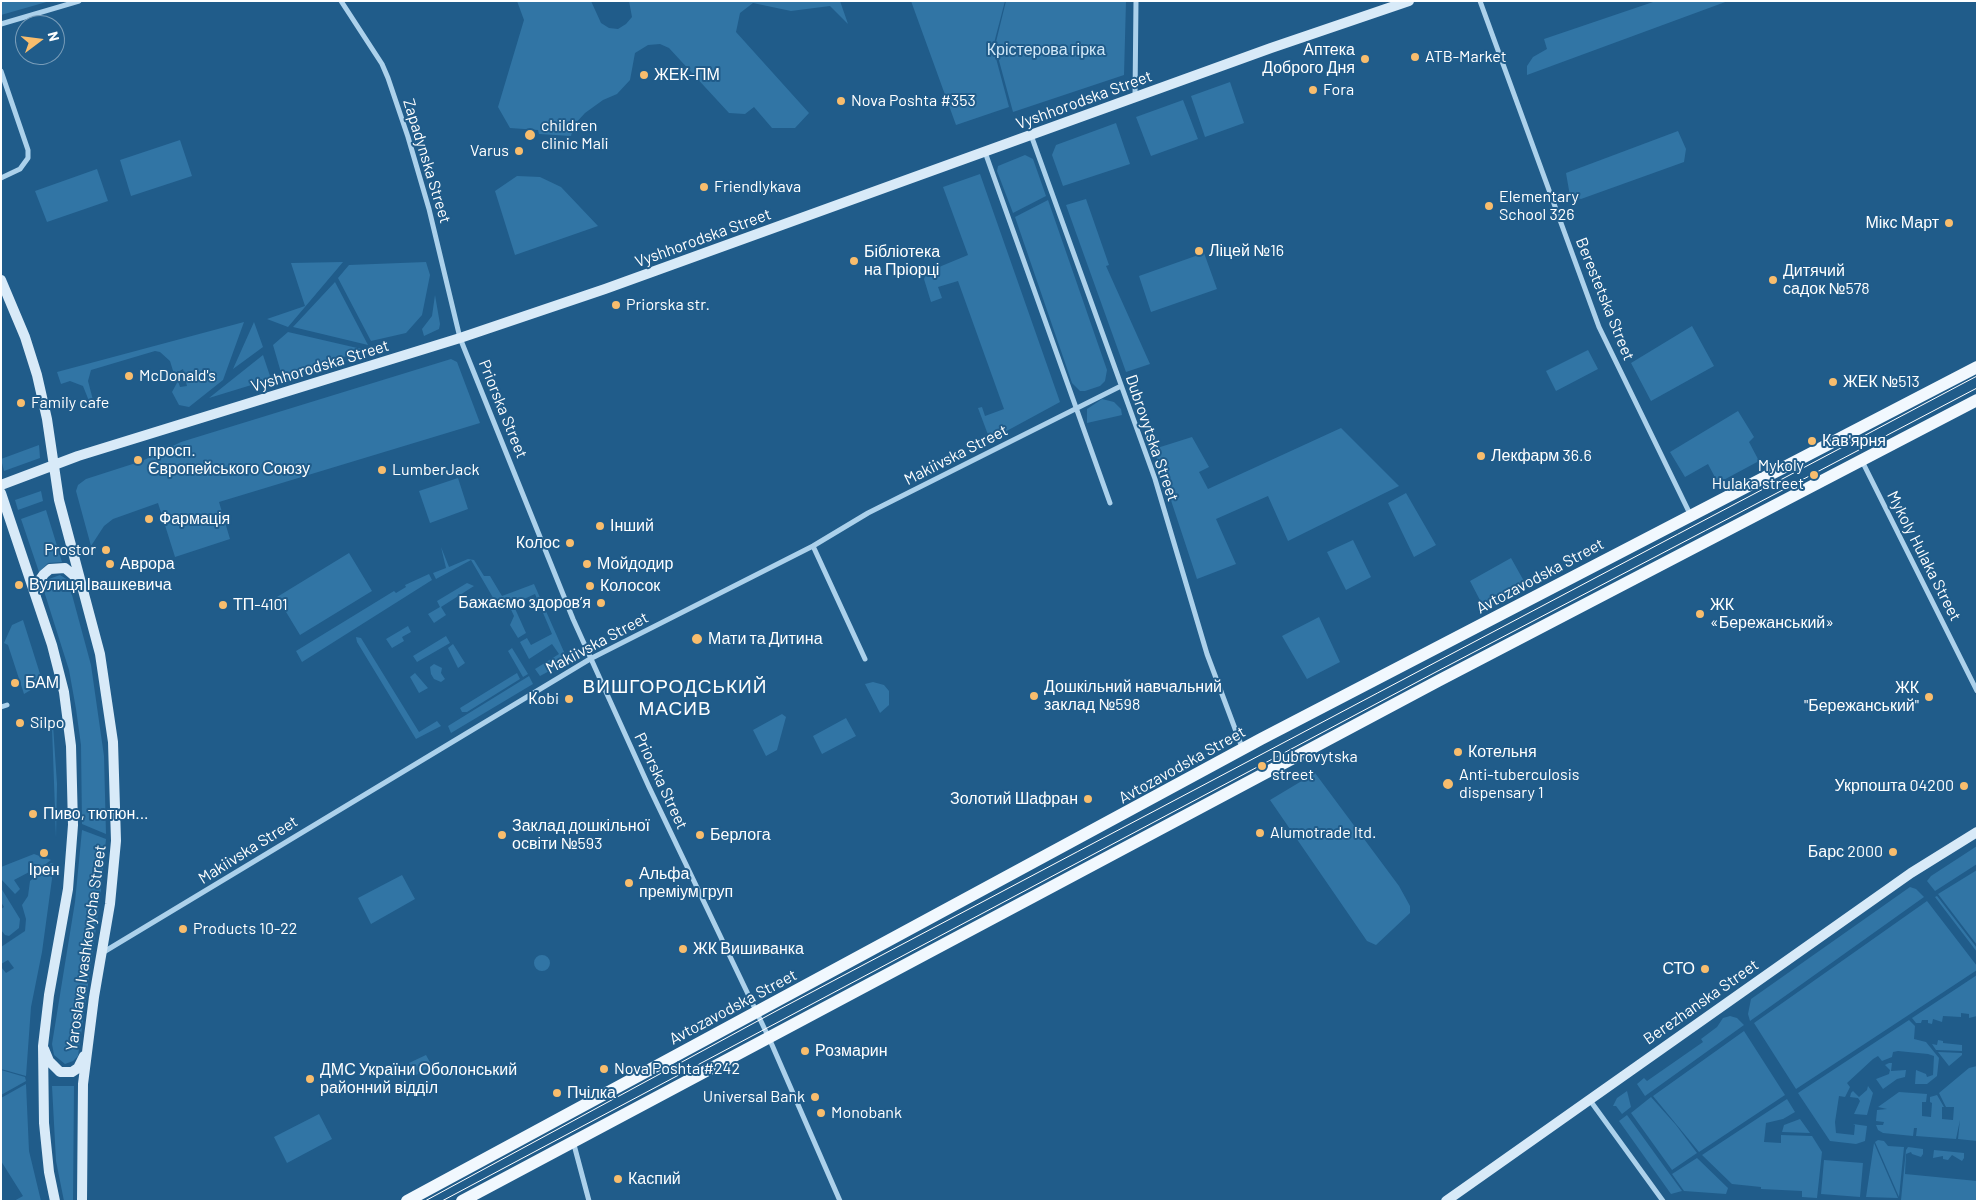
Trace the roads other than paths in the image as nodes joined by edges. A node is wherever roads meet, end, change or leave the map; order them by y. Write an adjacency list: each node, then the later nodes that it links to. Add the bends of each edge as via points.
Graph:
1 (79, 1): 6 (street)
2 (341, 1): 13 (street, Zapadynska Street, via 388,78 434,226)
3 (1136, 1): 8 (street)
4 (1409, 1): 8 (main road, Vyshhorodska Street)
5 (1480, 1): 23 (street, Berestetska Street, via 1599,327)
6 (1, 24)
7 (1, 71): 11 (street, via 28,158 20,169)
8 (1135, 98): 9 (main road, Vyshhorodska Street)
9 (1032, 135): 10 (main road, Vyshhorodska Street); 15 (street, Dubrovytska Street)
10 (985, 152): 13 (main road, Vyshhorodska Street); 17 (street)
11 (1, 178)
12 (1, 280): 19 (main road, Yaroslava Ivashkevycha Street, via 37,376)
13 (460, 338): 19 (main road, Vyshhorodska Street); 27 (street, Priorska Street)
14 (1977, 367): 23 (main road, Avtozavodska Street)
15 (1121, 386): 17 (street, Makiivska Street); 30 (street, Dubrovytska Street, via 1155,479 1207,654)
16 (1977, 400): 18 (main road)
17 (1077, 408): 22 (street); 24 (street, Makiivska Street, via 868,513)
18 (1862, 460): 29 (street, Mykoly Hulaka Street); 34 (main road, via 1438,681)
19 (54, 465): 20 (main road, Vyshhorodska Street); 25 (main road, Yaroslava Ivashkevycha Street, via 61,510)
20 (1, 485)
21 (1, 494): 26 (main road, Yaroslava Ivashkevycha Street)
22 (1110, 503)
23 (1690, 516): 30 (main road, Avtozavodska Street)
24 (814, 546): 27 (street, Makiivska Street); 28 (street)
25 (80, 581): 26 (main road, via 65,568 50,569 39,581); 32 (main road, Yaroslava Ivashkevycha Street, via 108,698 115,770 116,841)
26 (36, 595): 35 (main road, Yaroslava Ivashkevycha Street, via 64,692 71,746 73,825 68,889)
27 (590, 659): 32 (street, Makiivska Street); 33 (street, Priorska Street)
28 (865, 659)
29 (1977, 691)
30 (1243, 750): 33 (main road, Avtozavodska Street)
31 (1977, 832): 37 (main road, Berezhanska Street, via 1911,873)
32 (102, 953): 36 (main road, Yaroslava Ivashkevycha Street)
33 (756, 1014): 34 (street, Priorska Street); 41 (main road, Avtozavodska Street)
34 (769, 1038): 38 (main road); 44 (street, Priorska Street)
35 (43, 1046): 36 (main road, via 54,1068 67,1073 78,1068); 39 (main road, Yaroslava Ivashkevycha Street, via 44,1123)
36 (87, 1051): 40 (main road, Yaroslava Ivashkevycha Street, via 83,1084)
37 (1589, 1099): 45 (main road, Berezhanska Street); 46 (street)
38 (573, 1141): 42 (main road); 43 (street)
39 (55, 1201)
40 (82, 1201)
41 (407, 1201)
42 (462, 1201)
43 (589, 1201)
44 (840, 1201)
45 (1446, 1201)
46 (1663, 1201)

